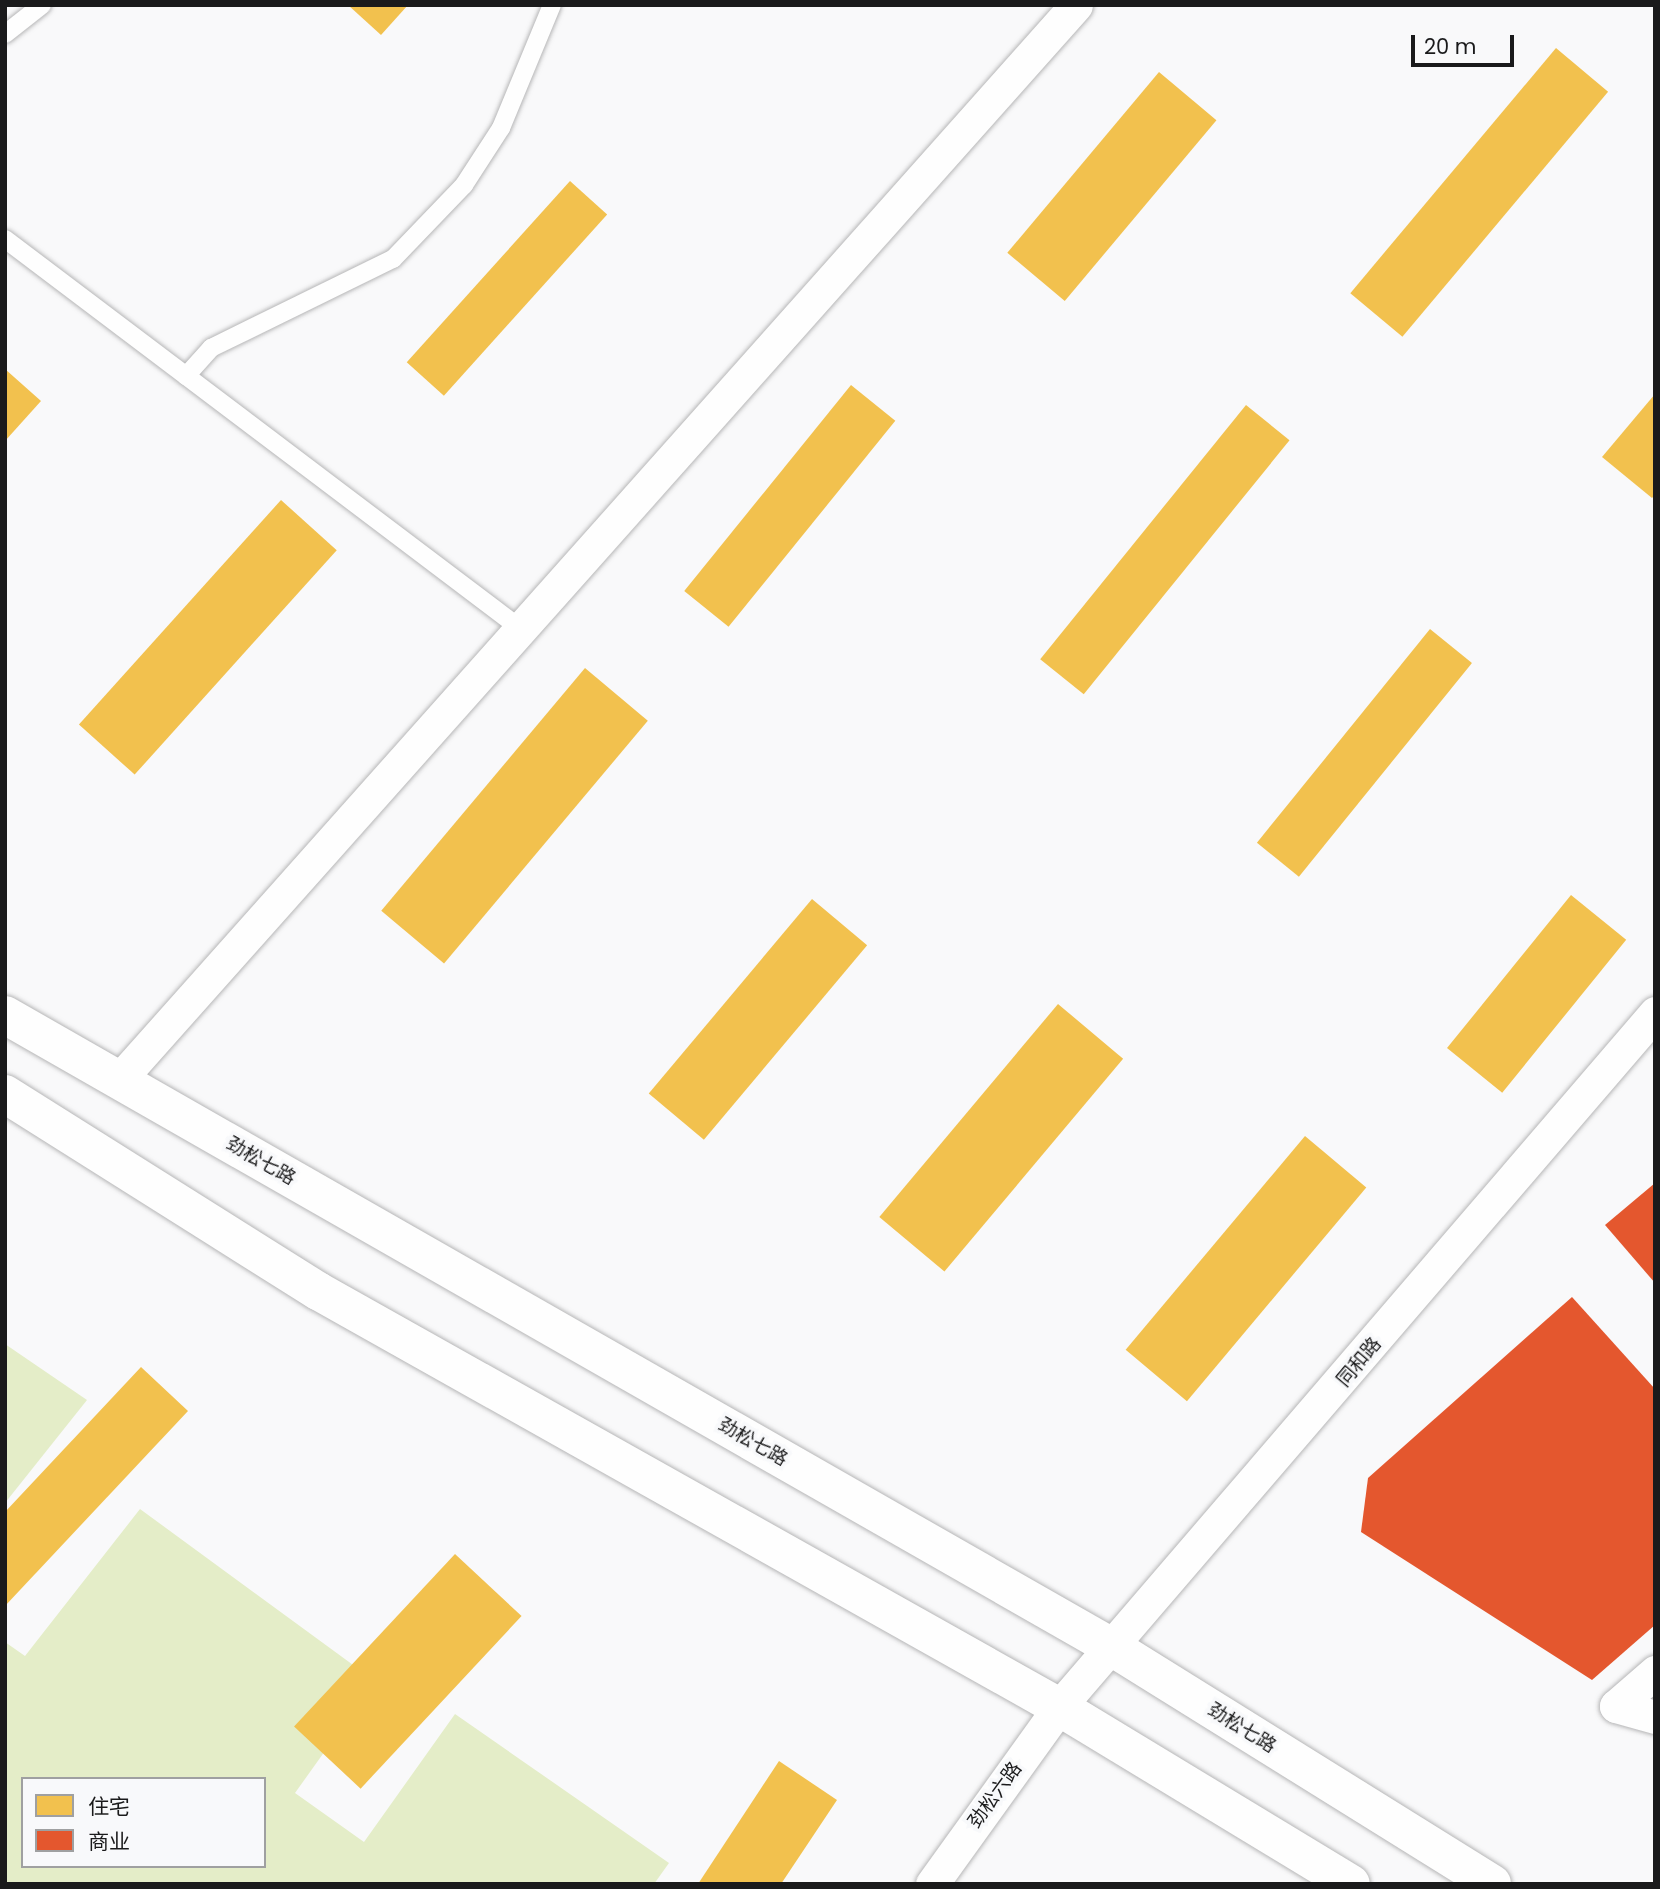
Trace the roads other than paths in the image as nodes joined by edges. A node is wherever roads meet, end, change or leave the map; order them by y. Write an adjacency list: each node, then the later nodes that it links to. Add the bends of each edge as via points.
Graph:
1 (42, 5): 4 (lane)
2 (552, 5): 6 (lane, via 501,128 464,185 393,259 211,348)
3 (1076, 5): 7 (street)
4 (5, 34)
5 (5, 239): 6 (lane)
6 (186, 376): 7 (lane)
7 (521, 629): 10 (street)
8 (1655, 1013): 12 (street, 同和路)
9 (5, 1015): 10 (main road, 劲松七路)
10 (119, 1080): 12 (main road, 劲松七路)
11 (5, 1094): 14 (main road, via 318,1291)
12 (1115, 1649): 14 (street, 同和路); 18 (main road, 劲松七路)
13 (1655, 1672): 15 (street, via 1616,1706)
14 (1059, 1707): 16 (street, 劲松六路); 17 (main road)
15 (1655, 1717)
16 (932, 1884)
17 (1351, 1884)
18 (1492, 1884)

